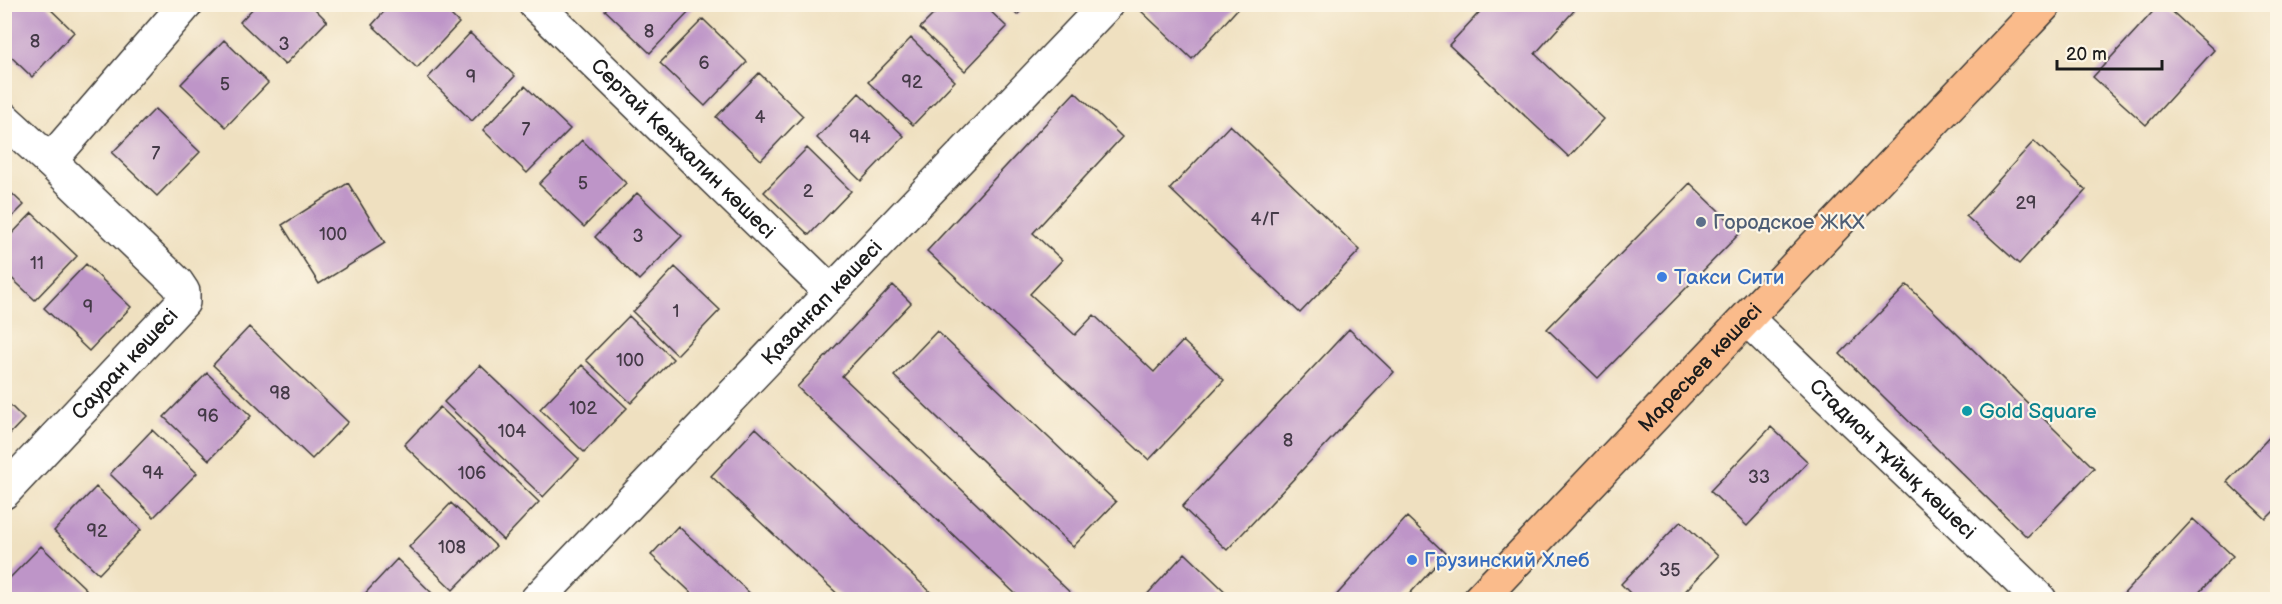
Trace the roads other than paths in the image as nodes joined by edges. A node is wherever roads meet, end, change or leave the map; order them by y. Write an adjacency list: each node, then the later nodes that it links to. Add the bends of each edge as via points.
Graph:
1 (186, 4): 6 (street)
2 (535, 4): 7 (street, Сертай Кенжалин көшесі)
3 (1107, 4): 7 (street, Қазанғап көшесі)
4 (2045, 4): 8 (main road, Маресьев көшесі)
5 (4, 119): 6 (street, Сауран көшесі)
6 (50, 161): 9 (street, Сауран көшесі, via 177,283 183,292 183,302)
7 (831, 292): 10 (street, Қазанғап көшесі)
8 (1747, 319): 11 (main road, Маресьев көшесі); 12 (street, Стадион тұйық көшесі)
9 (4, 492)
10 (537, 600)
11 (1479, 600)
12 (2040, 600)

